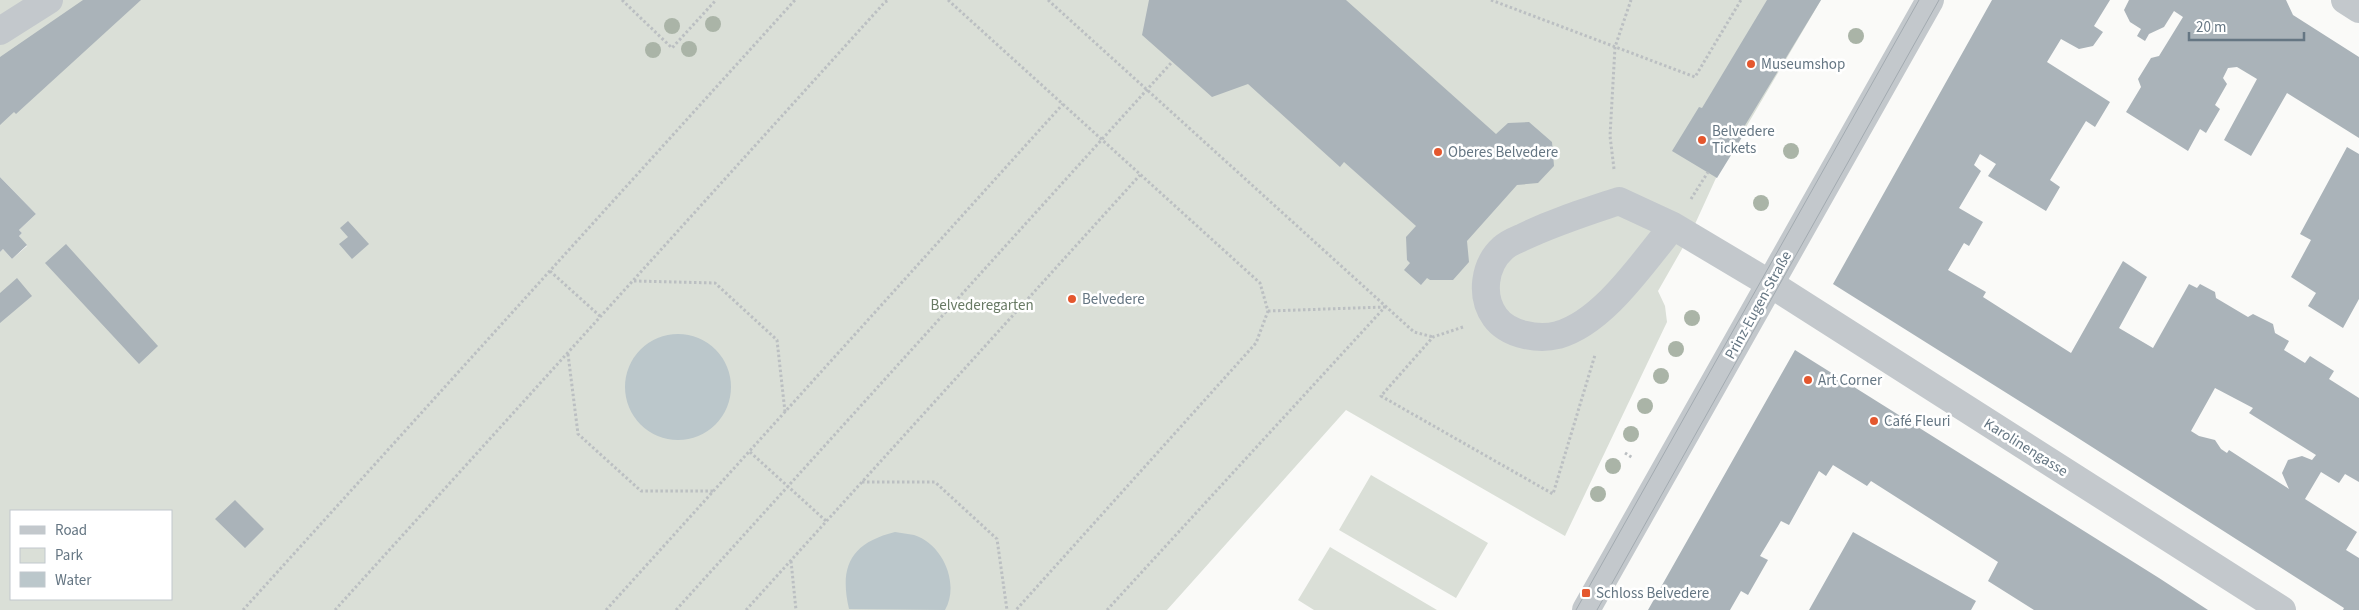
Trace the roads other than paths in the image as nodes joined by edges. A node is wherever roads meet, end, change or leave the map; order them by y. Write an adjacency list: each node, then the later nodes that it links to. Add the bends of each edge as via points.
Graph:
1 (1930, 0): 7 (street, Prinz-Eugen-Straße)
2 (2344, 0): 4 (street)
3 (40, 2): 5 (street)
4 (2359, 9)
5 (0, 31)
6 (1673, 226): 6 (street, Karolinengasse, via 1619,201 1553,222 1503,247 1490,264 1484,291 1495,317 1510,329 1527,336 1557,335 1585,322 1613,298); 7 (street, Karolinengasse)
7 (1770, 284): 8 (street, Prinz-Eugen-Straße); 9 (street, Karolinengasse)
8 (1586, 610)
9 (2282, 610)

